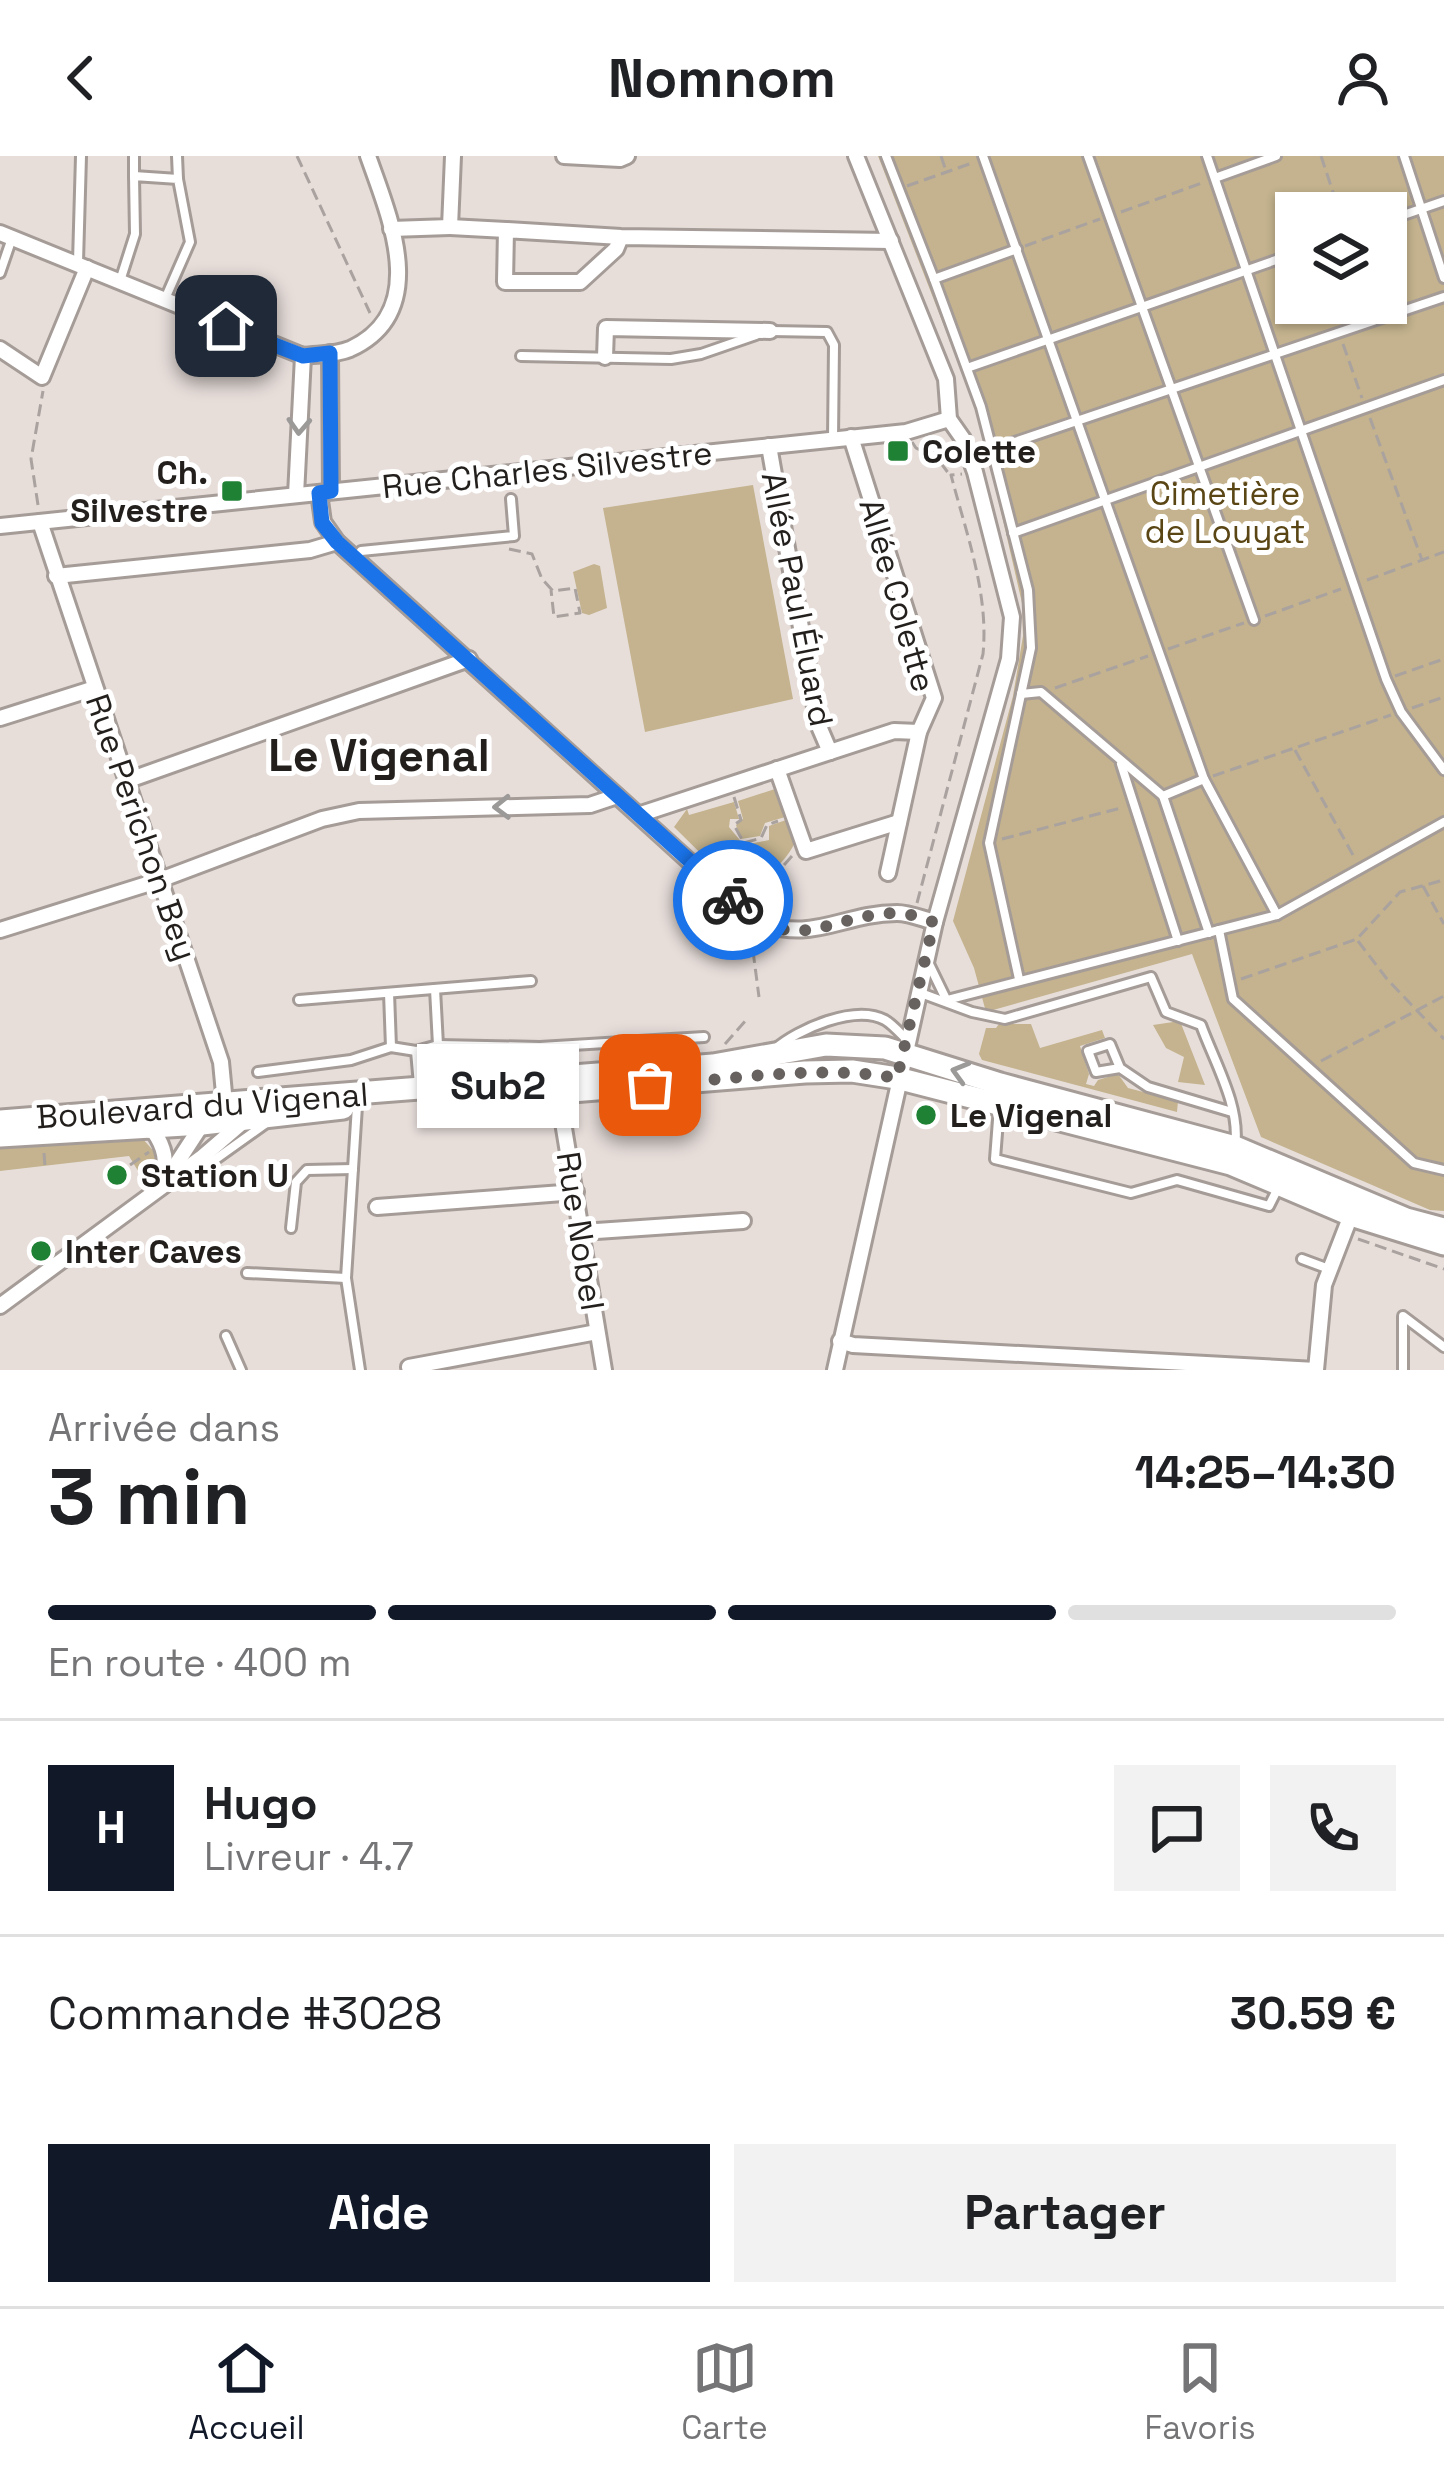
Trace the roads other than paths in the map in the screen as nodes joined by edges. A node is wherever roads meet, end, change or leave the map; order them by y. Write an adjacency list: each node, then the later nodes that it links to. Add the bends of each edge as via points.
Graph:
1 (81, 156): 29 (lane)
2 (134, 156): 15 (lane)
3 (177, 156): 16 (lane)
4 (368, 156): 22 (street)
5 (454, 156): 21 (street)
6 (564, 156): 7 (street)
7 (627, 156)
8 (856, 156): 26 (street)
9 (886, 156): 33 (lane)
10 (1088, 156): 37 (lane)
11 (1207, 156): 17 (lane)
12 (1276, 156): 17 (lane)
13 (1404, 156): 19 (lane)
14 (984, 157): 27 (lane)
15 (134, 176): 16 (lane); 34 (lane, via 135,235)
16 (178, 178): 36 (lane, via 190,242)
17 (1215, 178): 30 (lane)
18 (1444, 201): 19 (lane)
19 (1420, 209): 20 (lane); 32 (lane)
20 (1407, 214)
21 (450, 227): 22 (street); 23 (street)
22 (391, 229): 41 (street, via 401,280 392,311 378,331)
23 (506, 230): 25 (street); 25 (street, via 505,282 580,282)
24 (6, 235): 29 (street); 31 (lane)
25 (621, 237): 26 (street)
26 (891, 241): 49 (street, via 946,379)
27 (1017, 249): 33 (lane); 39 (lane)
28 (1275, 260): 30 (lane)
29 (82, 266): 34 (street); 40 (street, via 42,377)
30 (1247, 270): 37 (lane); 42 (lane)
31 (0, 273)
32 (1444, 278)
33 (934, 279): 46 (lane)
34 (120, 281): 36 (street)
35 (1444, 297): 42 (lane)
36 (165, 300): 43 (street)
37 (1141, 307): 39 (lane); 48 (lane)
38 (770, 331): 45 (lane, via 700,354); 45 (street, via 606,328); 53 (lane, via 827,332 834,345)
39 (1048, 340): 46 (lane); 50 (lane)
40 (0, 349)
41 (330, 353): 43 (street); 57 (street)
42 (1275, 354): 48 (lane); 51 (lane)
43 (303, 356): 58 (street, one-way to 58)
44 (521, 356): 45 (lane)
45 (605, 357)
46 (967, 368): 55 (lane)
47 (1444, 380): 51 (lane)
48 (1171, 389): 50 (lane); 56 (lane)
49 (950, 419): 52 (street, Rue Charles Silvestre); 87 (street, via 975,472 1012,617 1009,659)
50 (1077, 422): 55 (lane); 60 (lane)
51 (1300, 431): 56 (lane); 76 (lane, via 1385,680)
52 (851, 437): 53 (street, Rue Charles Silvestre); 72 (street, Allée Colette, via 934,698)
53 (833, 439): 54 (street, Rue Charles Silvestre)
54 (769, 446): 57 (street, Rue Charles Silvestre); 73 (street, Allée Paul Éluard, via 818,724)
55 (994, 449): 63 (lane)
56 (1198, 466): 60 (lane); 67 (lane)
57 (325, 492): 58 (street, Rue Charles Silvestre); 64 (street, via 322,523)
58 (296, 495): 61 (street, Rue Charles Silvestre)
59 (511, 499): 65 (lane, via 514,536 362,551)
60 (1105, 500): 63 (lane); 77 (lane)
61 (39, 516): 62 (street, Rue Charles Silvestre); 66 (street, Rue Perichon Bey)
62 (0, 526)
63 (1013, 533): 70 (lane, via 1028,590 1031,648)
64 (337, 542): 65 (street); 66 (street)
65 (356, 558): 68 (street)
66 (56, 576): 69 (street, Rue Perichon Bey)
67 (1254, 620)
68 (470, 659): 78 (street); 79 (street)
69 (94, 688): 71 (street); 78 (street, Rue Perichon Bey)
70 (1021, 694): 74 (lane, via 1041,692); 92 (lane, via 989,843)
71 (0, 718)
72 (919, 733): 73 (street, via 894,731); 82 (street, Allée Colette)
73 (830, 752): 75 (street)
74 (1121, 762): 80 (lane); 90 (lane)
75 (777, 769): 81 (street); 82 (street, via 806,851)
76 (1444, 770)
77 (1204, 779): 80 (lane); 86 (lane)
78 (126, 781): 85 (street, Rue Perichon Bey)
79 (617, 796): 81 (street); 85 (street, one-way to 85, via 590,805 359,811)
80 (1163, 796): 89 (lane)
81 (641, 814): 87 (street, via 779,931 895,913)
82 (899, 822): 84 (street, Allée Colette)
83 (1444, 822): 86 (lane)
84 (888, 873)
85 (160, 880): 88 (street); 109 (street, Rue Perichon Bey, via 221,1062)
86 (1277, 915): 89 (lane)
87 (934, 922): 91 (street)
88 (0, 930)
89 (1214, 931): 90 (lane); 121 (lane, via 1233,999 1414,1163)
90 (1178, 941): 92 (lane)
91 (926, 958): 95 (street); 98 (lane)
92 (1019, 979): 98 (lane)
93 (531, 981): 94 (lane)
94 (435, 989): 96 (lane); 100 (lane)
95 (918, 992): 98 (lane); 102 (street)
96 (389, 993): 97 (lane); 101 (lane)
97 (299, 1000)
98 (947, 1000): 112 (lane, via 1005,1019 1151,977 1166,1012 1201,1025)
99 (704, 1037): 100 (lane)
100 (438, 1045): 103 (lane)
101 (392, 1047): 103 (lane); 105 (lane)
102 (906, 1048): 106 (street); 107 (main road, Boulevard du Vigenal, via 826,1045 713,1065); 119 (main road, Boulevard du Vigenal, one-way to 102)
103 (416, 1051): 107 (lane)
104 (1120, 1068): 104 (lane, via 1110,1045 1088,1051 1096,1072); 112 (lane, via 1148,1087)
105 (258, 1072)
106 (897, 1078): 108 (main road, Boulevard du Vigenal, via 805,1072); 111 (main road, Boulevard du Vigenal); 139 (street)
107 (420, 1088): 109 (main road, Boulevard du Vigenal)
108 (558, 1091): 110 (main road, Boulevard du Vigenal); 124 (street, Rue Nobel)
109 (225, 1104): 115 (main road, Boulevard du Vigenal); 116 (street)
110 (358, 1106): 113 (main road, Boulevard du Vigenal); 120 (lane)
111 (999, 1106): 123 (main road, Boulevard du Vigenal, via 1231,1164); 123 (lane, via 995,1159 1131,1192 1177,1180 1269,1206)
112 (1233, 1112): 119 (lane)
113 (278, 1116): 114 (main road, Boulevard du Vigenal); 122 (lane, via 191,1176)
114 (245, 1120): 116 (main road, Boulevard du Vigenal); 122 (street)
115 (0, 1121)
116 (202, 1124): 117 (main road, Boulevard du Vigenal); 122 (street)
117 (138, 1127): 118 (main road, Boulevard du Vigenal); 122 (street, via 162,1144)
118 (0, 1136)
119 (1235, 1148): 129 (main road, Boulevard du Vigenal)
120 (353, 1168): 128 (lane, via 307,1170 296,1182); 135 (lane)
121 (1444, 1170)
122 (169, 1181): 136 (street)
123 (1279, 1184): 126 (main road, Boulevard du Vigenal)
124 (576, 1192): 125 (street); 130 (street, Rue Nobel)
125 (377, 1207)
126 (1351, 1215): 131 (main road, Boulevard du Vigenal); 133 (street)
127 (742, 1221): 130 (street)
128 (291, 1228)
129 (1444, 1229)
130 (582, 1232): 137 (street, Rue Nobel)
131 (1444, 1244)
132 (1302, 1259): 133 (lane)
133 (1330, 1269): 149 (street)
134 (247, 1273): 135 (lane)
135 (346, 1278): 146 (lane)
136 (0, 1306)
137 (598, 1331): 141 (street); 147 (street, Rue Nobel)
138 (226, 1336): 145 (lane)
139 (840, 1341): 142 (street); 148 (street)
140 (1444, 1347): 150 (lane, via 1402,1316)
141 (479, 1362): 143 (street)
142 (1113, 1366): 144 (street)
143 (410, 1367)
144 (1235, 1369): 149 (street)
145 (241, 1370)
146 (360, 1370)
147 (604, 1370)
148 (835, 1370)
149 (1316, 1370)
150 (1402, 1370)

